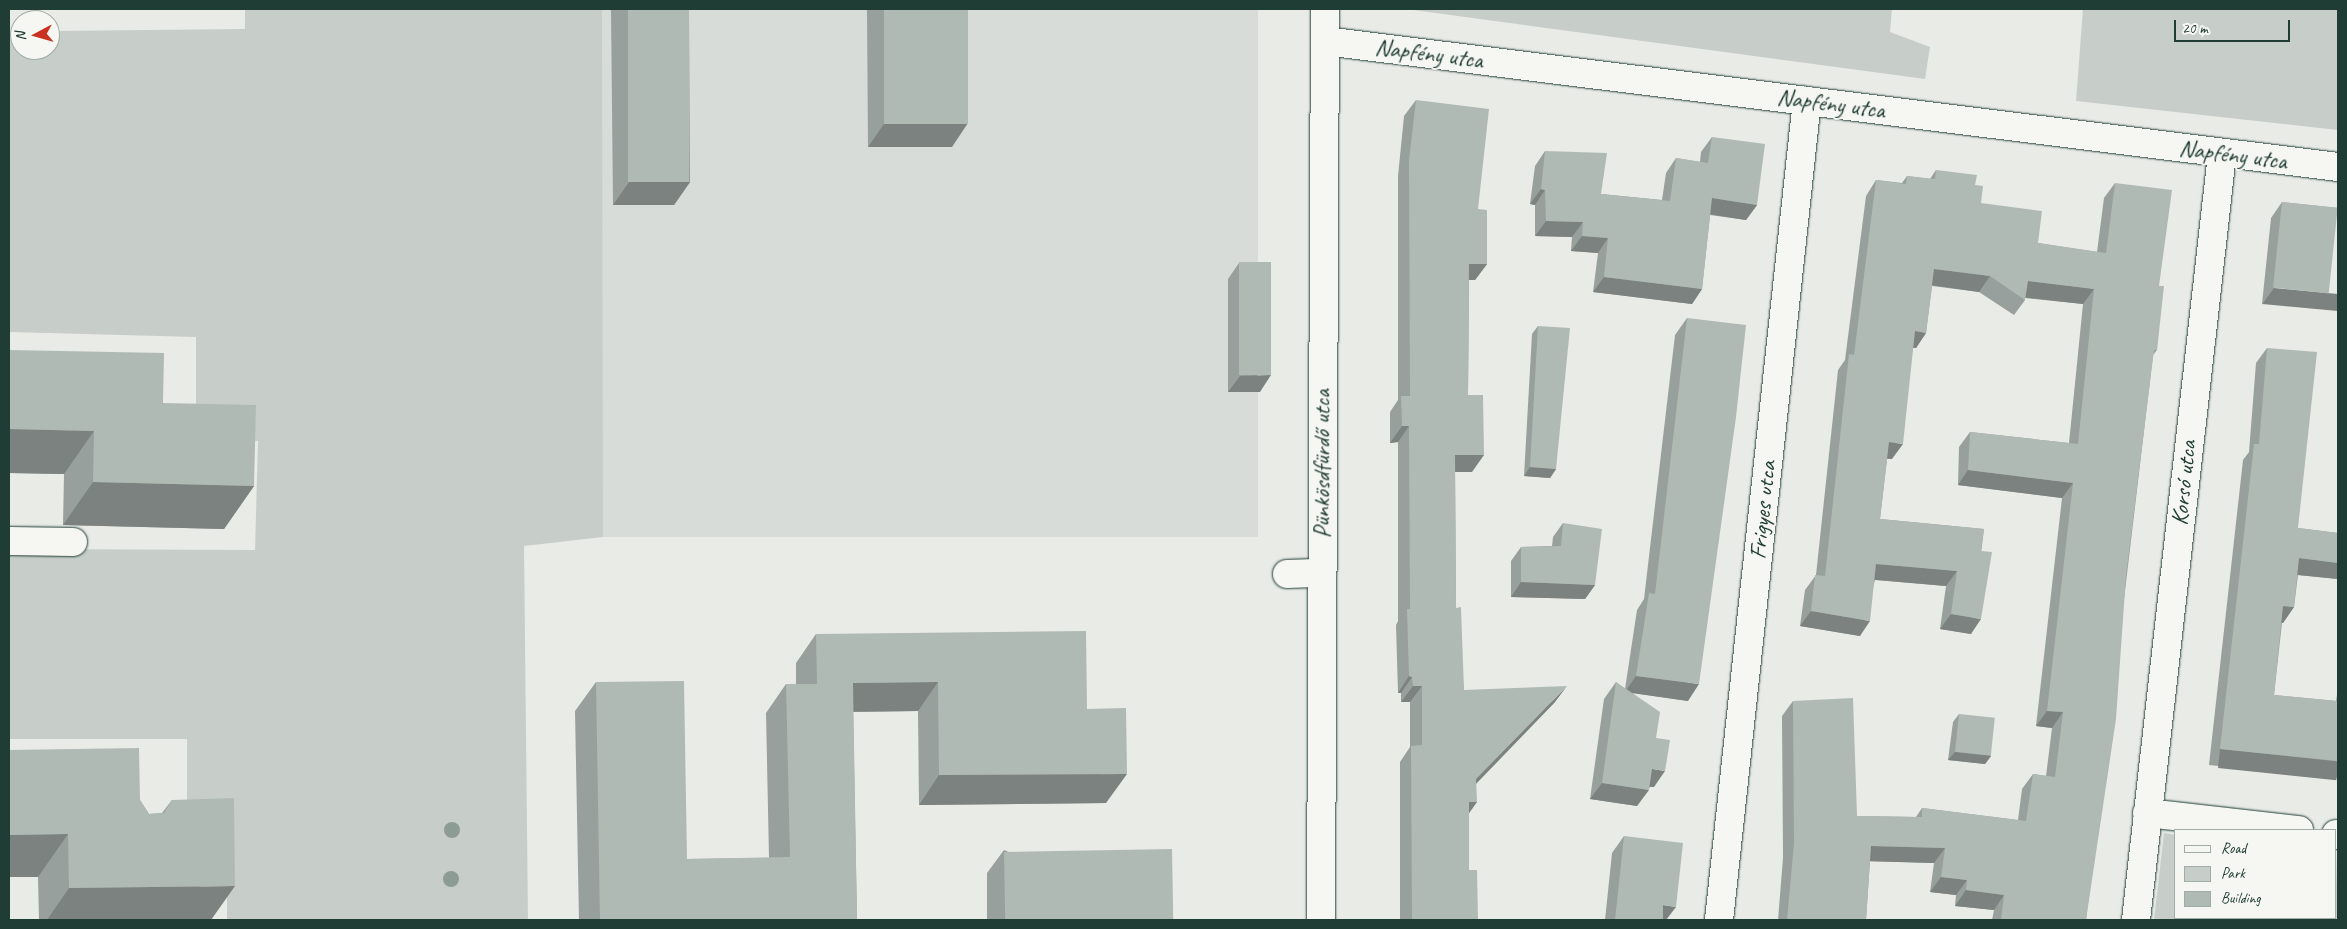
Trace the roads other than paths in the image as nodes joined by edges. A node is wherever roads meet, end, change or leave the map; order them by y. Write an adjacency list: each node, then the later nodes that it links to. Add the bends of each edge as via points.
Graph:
1 (1325, 9): 2 (street, Pünkösdfürdő utca)
2 (1325, 41): 3 (street, Napfény utca); 8 (street, Pünkösdfürdő utca)
3 (1807, 101): 4 (street, Napfény utca); 13 (street, Frigyes utca)
4 (2222, 154): 5 (street, Napfény utca); 10 (street, Korsó utca)
5 (2338, 167)
6 (9, 541): 7 (street)
7 (73, 542)
8 (1322, 573): 9 (street); 12 (street, Pünkösdfürdő utca)
9 (1287, 574)
10 (2147, 813): 11 (street); 14 (street, Korsó utca)
11 (2290, 829)
12 (1321, 920)
13 (1719, 920)
14 (2136, 920)

